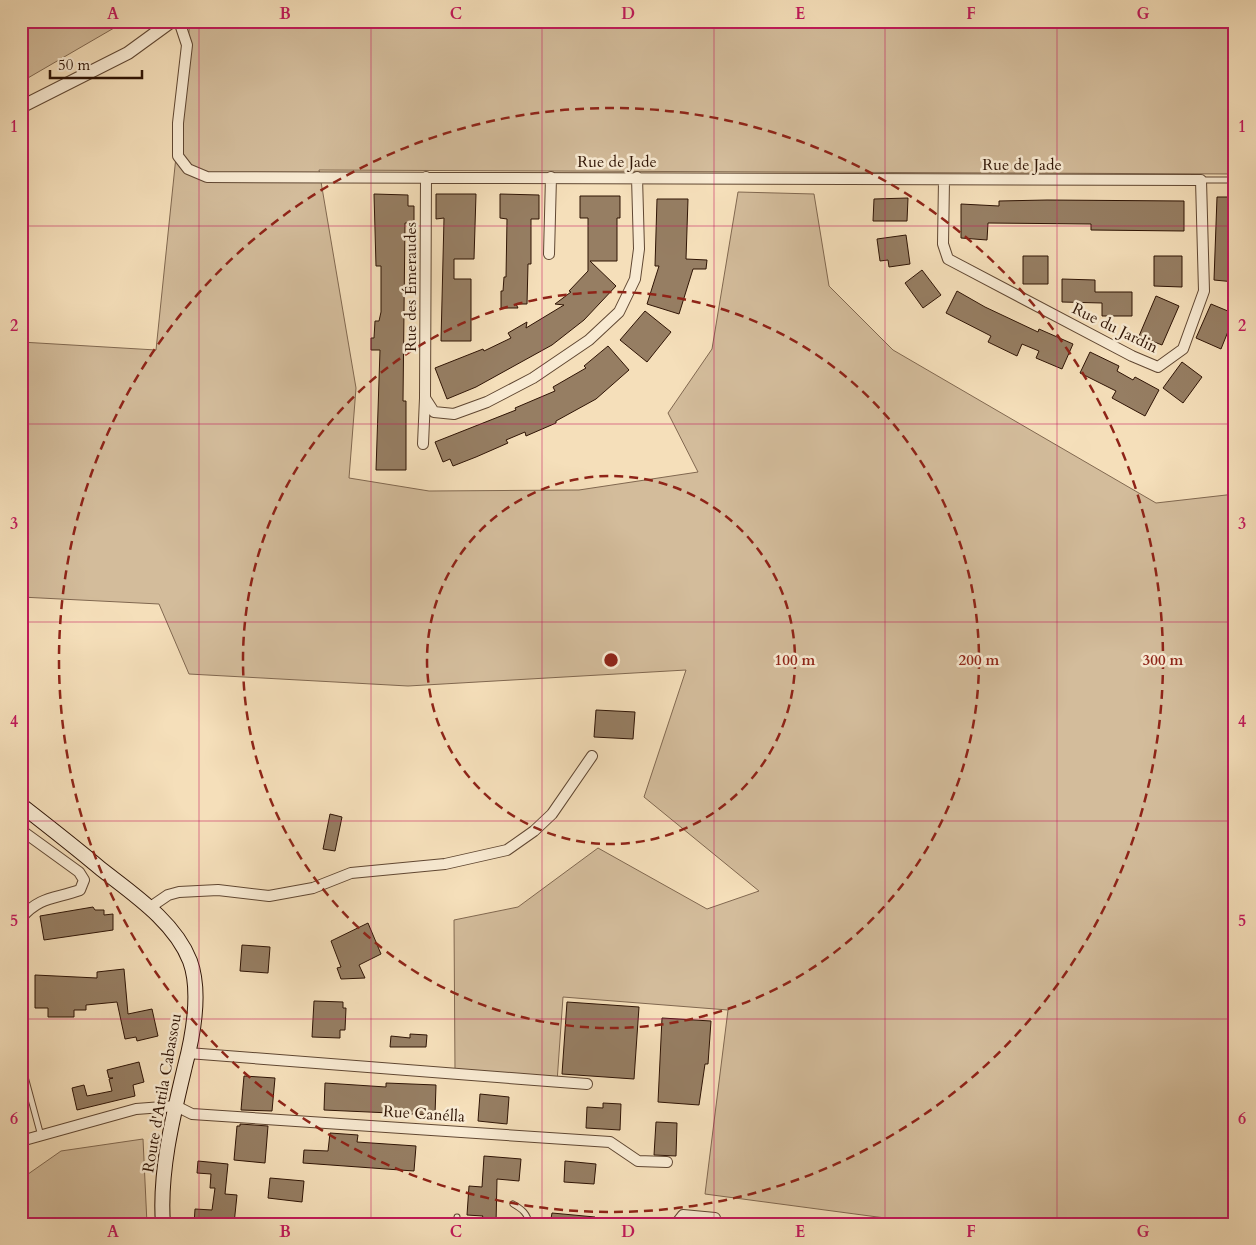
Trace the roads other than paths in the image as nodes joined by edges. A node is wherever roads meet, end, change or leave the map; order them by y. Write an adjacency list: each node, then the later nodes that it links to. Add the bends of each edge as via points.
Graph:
1 (172, 21): 3 (street, via 128,53)
2 (179, 21): 4 (street, Rue de Jade, via 187,45 178,123 178,156 188,169 206,177)
3 (21, 107)
4 (426, 177): 5 (street, Rue de Jade); 11 (street, Rue des Émeraudes)
5 (551, 177): 6 (street, Rue de Jade); 10 (street)
6 (638, 177): 7 (street, Rue de Jade); 11 (street, via 636,279 619,312 589,340 533,378 487,402 454,414 434,412)
7 (944, 180): 8 (street, Rue de Jade); 8 (street, Rue du Jardin, via 943,244 948,259 1158,367 1183,349 1204,291)
8 (1201, 180): 9 (lane)
9 (1235, 180)
10 (549, 254)
11 (425, 398): 12 (street, Rue des Émeraudes)
12 (423, 444)
13 (592, 756): 16 (street, via 552,814 507,850 445,864 351,873 313,888 269,896 218,890 179,892 168,895)
14 (21, 804): 16 (main road, Route d'Attila Cabassou)
15 (21, 830): 17 (street, via 79,872 84,880 80,890 43,899)
16 (149, 908): 18 (main road, Route d'Attila Cabassou, via 183,944 191,963 194,996)
17 (21, 918)
18 (188, 1053): 20 (street); 21 (main road, Route d'Attila Cabassou)
19 (21, 1062): 22 (lane)
20 (586, 1084)
21 (176, 1106): 22 (street, via 136,1109); 24 (street, Rue Canélla, via 192,1114 610,1142 638,1161); 28 (main road, Route d'Attila Cabassou, via 164,1179)
22 (41, 1137): 23 (street)
23 (21, 1141)
24 (667, 1162)
25 (513, 1204): 30 (lane, via 522,1209 529,1218)
26 (457, 1217): 29 (lane)
27 (714, 1218): 31 (street, via 683,1214)
28 (163, 1224)
29 (456, 1224)
30 (529, 1224)
31 (676, 1224)

